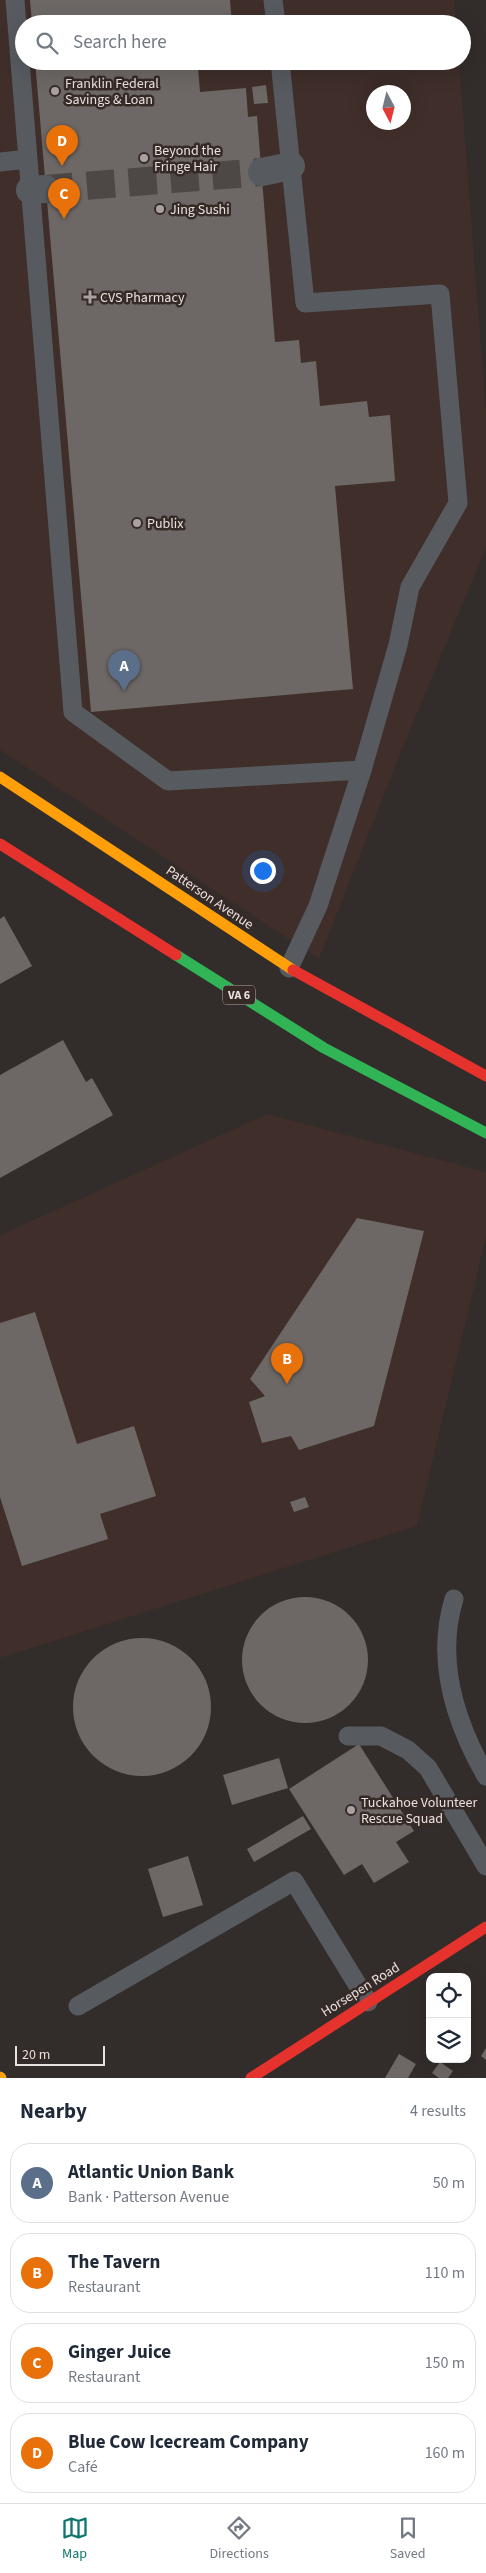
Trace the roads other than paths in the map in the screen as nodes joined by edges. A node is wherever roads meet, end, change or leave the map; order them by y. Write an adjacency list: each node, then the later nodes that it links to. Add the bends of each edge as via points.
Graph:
1 (15, 0): 3 (lane)
2 (274, 0): 4 (lane)
3 (16, 15)
4 (275, 15)
5 (21, 70): 7 (lane)
6 (281, 70): 9 (lane)
7 (28, 159): 8 (lane); 11 (lane, via 38,189 73,712 168,780)
8 (0, 162)
9 (291, 166): 10 (street); 11 (lane, via 305,302 440,294 458,504 410,587 398,645)
10 (262, 172)
11 (362, 770): 14 (lane, via 318,906)
12 (0, 777): 14 (main road, Patterson Avenue)
13 (0, 844): 16 (main road, VA 6, via 324,1048)
14 (289, 968): 15 (main road, Patterson Avenue)
15 (486, 1076)
16 (486, 1133)
17 (454, 1599): 19 (lane, via 448,1616 446,1674 466,1742)
18 (348, 1736): 20 (lane, via 381,1736 408,1750 428,1768)
19 (486, 1776)
20 (486, 1866)
21 (486, 1927): 22 (main road, Horsepen Road)
22 (368, 2002): 23 (lane, via 294,1880); 24 (main road, Horsepen Road)
23 (78, 2006)
24 (251, 2078)

